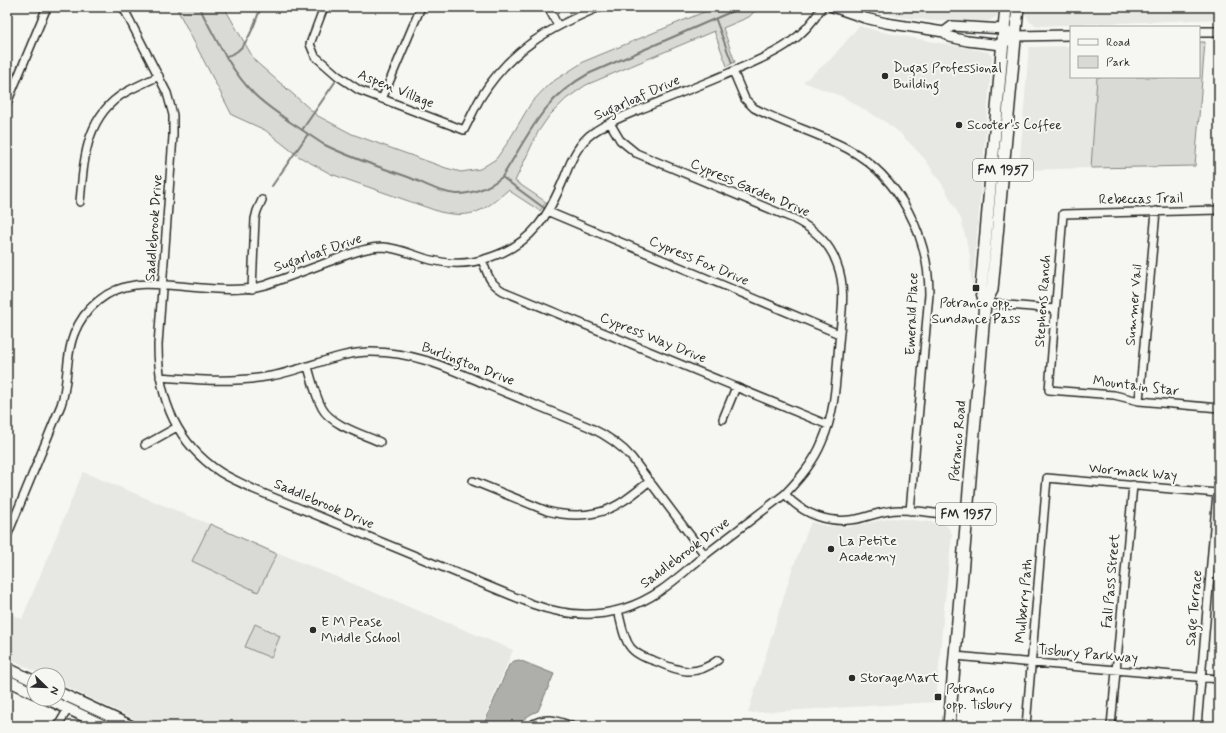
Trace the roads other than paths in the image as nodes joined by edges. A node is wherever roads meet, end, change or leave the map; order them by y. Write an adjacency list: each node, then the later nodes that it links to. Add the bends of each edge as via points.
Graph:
1 (47, 7): 22 (street)
2 (123, 7): 20 (street, Saddlebrook Drive)
3 (324, 7): 21 (street, Aspen Village, via 310,44 315,56 358,90)
4 (421, 7): 21 (street)
5 (548, 7): 11 (street)
6 (600, 7): 11 (street)
7 (822, 7): 19 (street, Sugarloaf Drive, via 808,28 786,47)
8 (833, 7): 13 (street, via 886,23)
9 (1006, 7): 12 (main road, Potranco Road / FM 1957)
10 (1018, 7): 17 (main road, Potranco Road / FM 1957)
11 (558, 26): 21 (street, Aspen Village, via 543,34 495,77 464,130)
12 (1004, 29): 13 (street, via 952,26); 17 (street); 18 (main road, Potranco Road / FM 1957)
13 (944, 32): 18 (street, via 950,37)
14 (1200, 32): 15 (street)
15 (1219, 32)
16 (1070, 35): 17 (street)
17 (1015, 36): 18 (street); 33 (main road, Potranco Road / FM 1957, via 992,290)
18 (1002, 45): 33 (main road, Potranco Road / FM 1957, via 981,289)
19 (733, 71): 23 (street, Sugarloaf Drive); 53 (street, Emerald Place, via 744,99 754,108 840,145 870,164 898,196 919,234 927,265 929,294)
20 (159, 76): 25 (street, via 122,95 99,118 86,149); 31 (street, Saddlebrook Drive, via 171,104 173,127)
21 (382, 99)
22 (7, 103)
23 (610, 123): 28 (street, Sugarloaf Drive, via 593,132 577,151); 35 (street, Cypress Garden Drive, via 620,140 636,153 794,219 814,231 832,252 840,274 842,293)
24 (262, 200): 32 (street, via 255,219)
25 (80, 202)
26 (1219, 210): 27 (street, Rebeccas Trail)
27 (1156, 211): 29 (street, Rebeccas Trail); 40 (street, Summer Vail)
28 (549, 212): 30 (street, Sugarloaf Drive, via 520,243); 35 (street, Cypress Fox Drive)
29 (1063, 214): 34 (street, Stephens Ranch)
30 (482, 260): 32 (street, Sugarloaf Drive, via 442,262 399,249 372,248); 38 (street, Cypress Way Drive, via 492,282 503,291)
31 (163, 285): 32 (street, Sugarloaf Drive, via 225,290); 37 (street, Saddlebrook Drive, via 158,345); 55 (street, Sugarloaf Drive, via 143,284 118,289 97,302 80,321 71,344 65,394)
32 (252, 289)
33 (985, 303): 34 (street); 54 (main road, Potranco Road / FM 1957)
34 (1055, 309): 39 (street, Stephens Ranch)
35 (839, 334): 43 (street, Cypress Garden Drive, via 834,401)
36 (308, 367): 37 (street, Burlington Drive, via 244,380); 45 (street, via 320,403 327,415 338,423); 49 (street, Burlington Drive, via 345,355 369,352 407,355 426,360 603,434 625,451)
37 (160, 377): 44 (street, Saddlebrook Drive, via 166,402)
38 (736, 387): 42 (street); 43 (street, Cypress Way Drive)
39 (1049, 390): 40 (street, Mountain Star)
40 (1139, 401): 41 (street, Mountain Star)
41 (1219, 408)
42 (723, 419)
43 (828, 425): 52 (street, Saddlebrook Drive, via 810,465)
44 (177, 427): 46 (street); 57 (street, Saddlebrook Drive, via 202,457 230,478 253,489 532,604 563,613 588,615)
45 (380, 442)
46 (145, 445)
47 (1047, 478): 50 (street, Wormack Way); 60 (street, Mulberry Path)
48 (473, 481): 49 (street, via 547,511 576,515 615,506)
49 (650, 481): 56 (street, Burlington Drive)
50 (1133, 485): 51 (street, Wormack Way); 62 (street, Fall Pass Street)
51 (1217, 493): 65 (street, Sage Terrace)
52 (785, 494): 53 (street, via 793,503 822,518 850,520 888,511); 56 (street, Saddlebrook Drive)
53 (910, 511): 54 (street)
54 (966, 517): 58 (main road, Potranco Road / FM 1957)
55 (7, 536)
56 (705, 555): 57 (street, Saddlebrook Drive, via 648,599)
57 (618, 610): 59 (street, via 626,639 631,647 643,656 684,672 703,669)
58 (955, 656): 60 (street, Tisbury Parkway); 78 (main road, Potranco Road / FM 1957)
59 (718, 660)
60 (1032, 662): 62 (street, Tisbury Parkway); 79 (street, Mulberry Path)
61 (7, 668): 63 (main road)
62 (1116, 669): 65 (street, Tisbury Parkway); 80 (street, Fall Pass Street)
63 (23, 676): 64 (main road); 66 (main road)
64 (26, 677)
65 (1201, 677): 67 (street, Tisbury Parkway); 81 (street, Sage Terrace)
66 (7, 679): 68 (main road)
67 (1219, 679)
68 (26, 689)
69 (66, 696): 70 (main road)
70 (80, 702): 72 (main road); 75 (main road)
71 (63, 707): 72 (main road)
72 (69, 710): 73 (street); 74 (main road)
73 (58, 726)
74 (105, 726)
75 (131, 726)
76 (530, 726): 77 (street, via 548,719)
77 (571, 726)
78 (949, 726)
79 (1026, 726)
80 (1111, 726)
81 (1197, 726)

